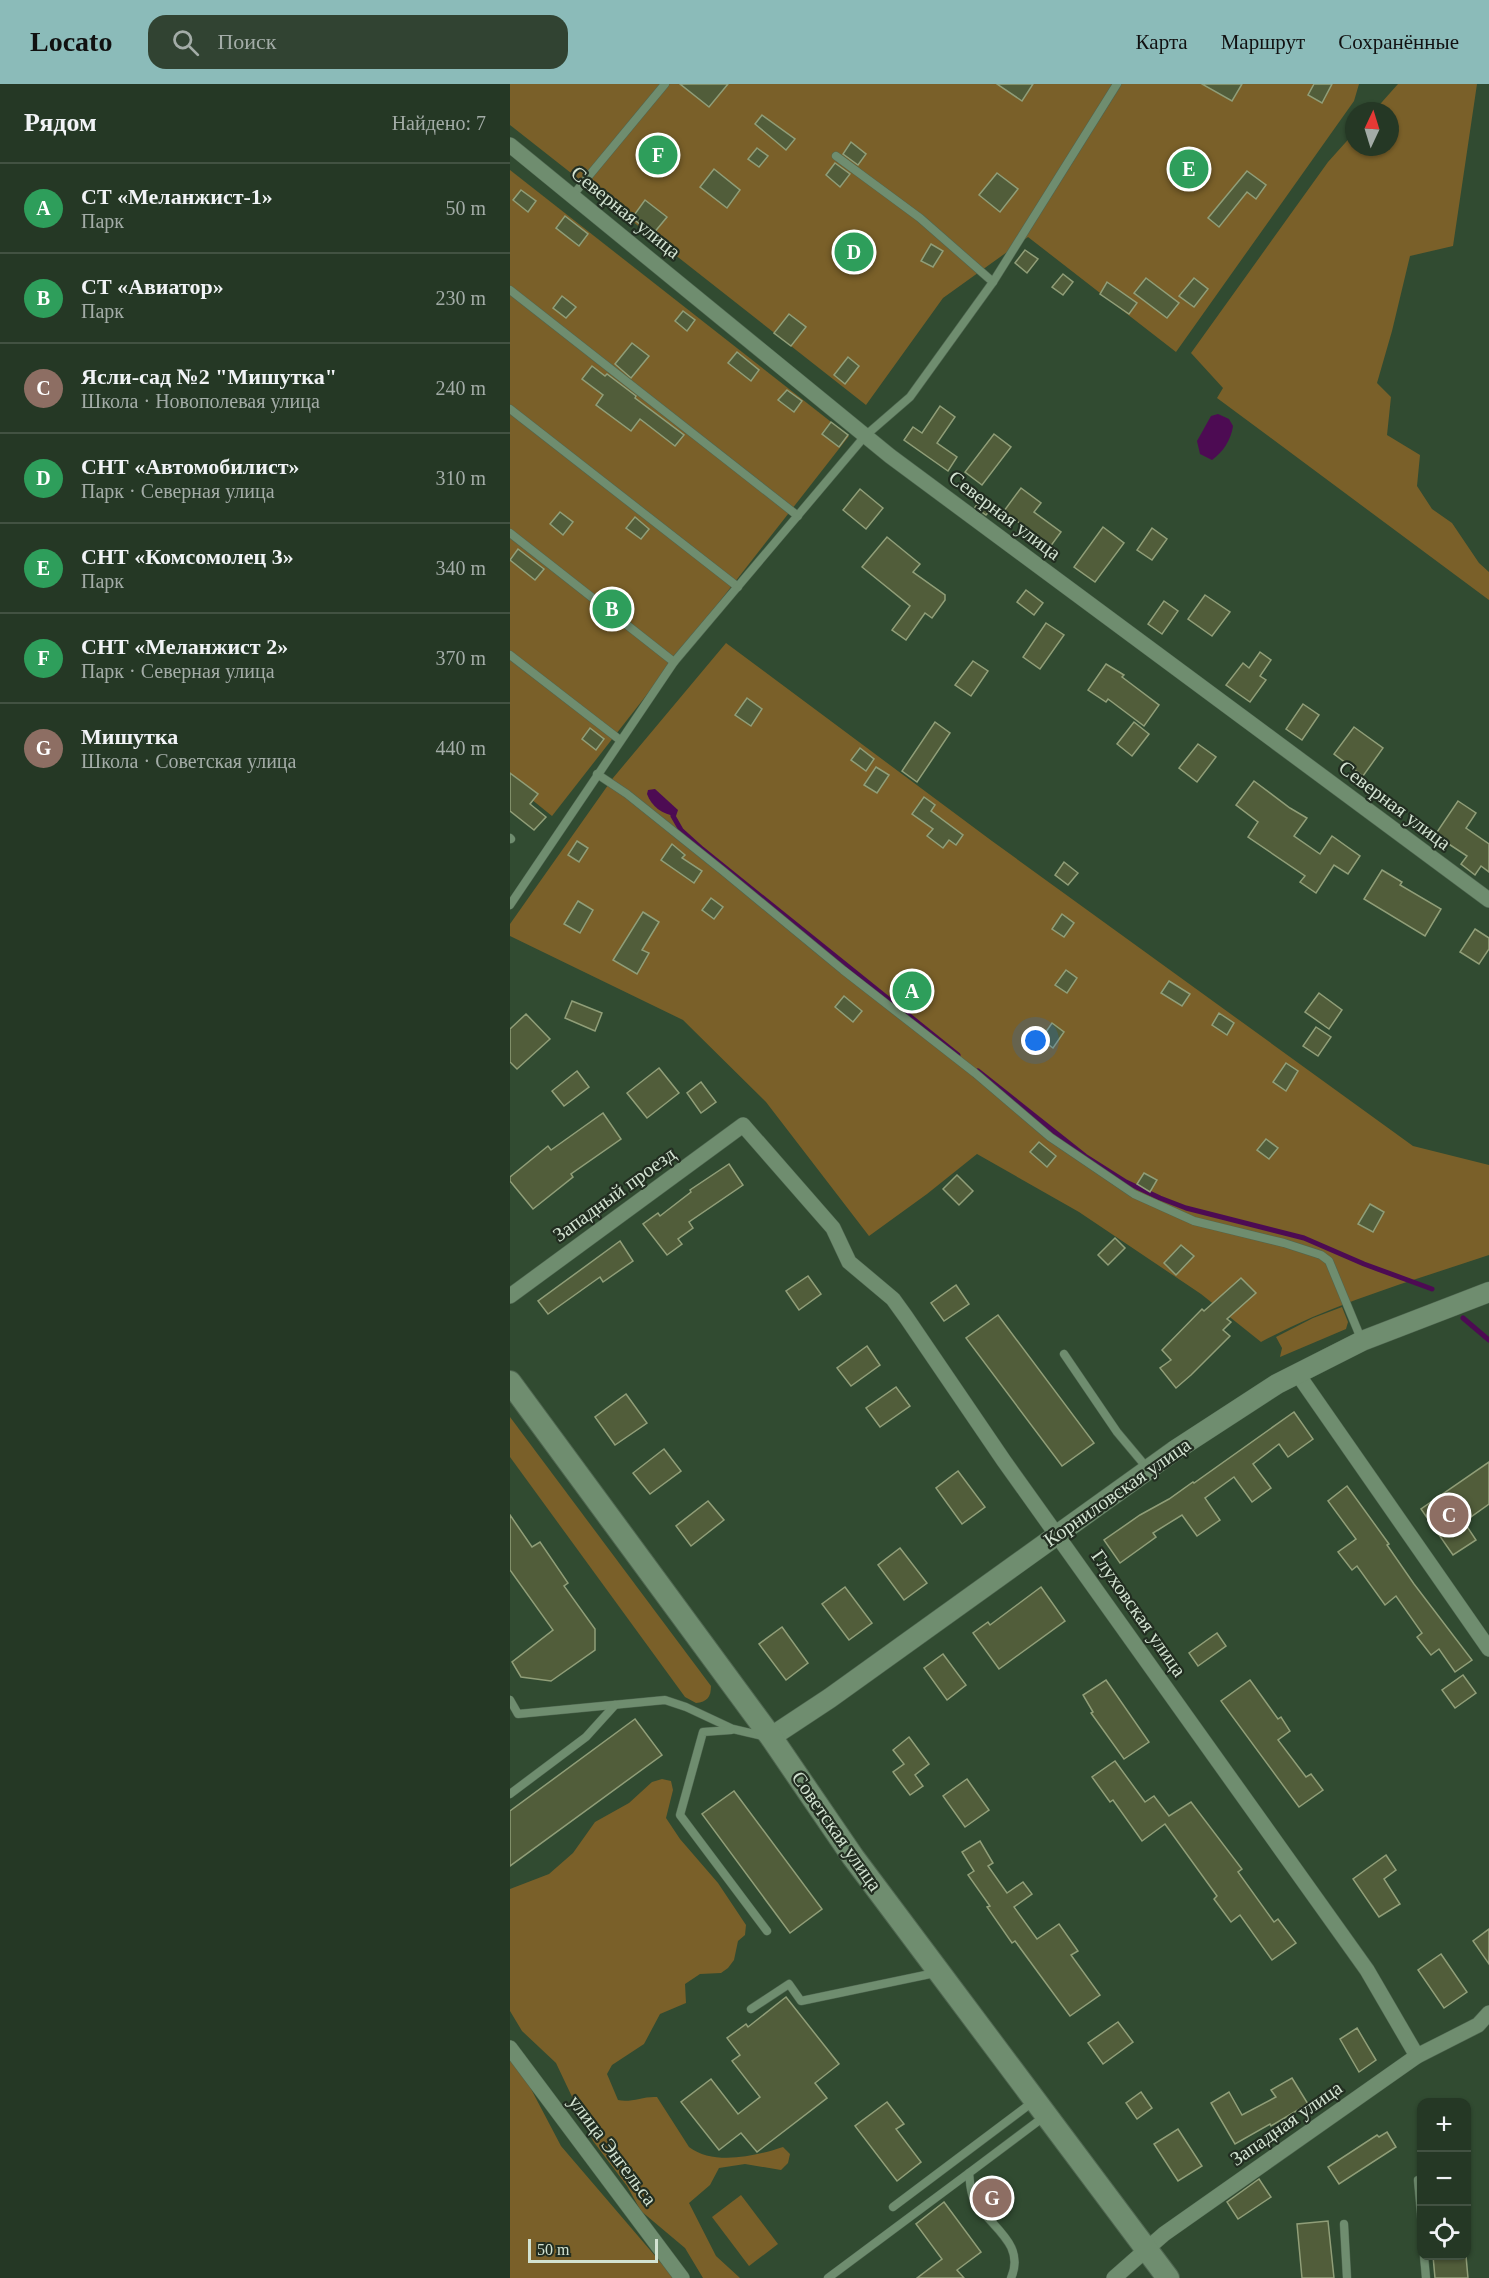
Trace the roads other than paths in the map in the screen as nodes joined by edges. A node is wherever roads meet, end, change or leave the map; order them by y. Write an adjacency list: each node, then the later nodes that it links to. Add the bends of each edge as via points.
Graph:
1 (665, 84): 5 (lane)
2 (1117, 84): 6 (lane)
3 (510, 145): 5 (street, Северная улица)
4 (836, 156): 6 (lane, via 920,218)
5 (573, 195): 9 (street, Северная улица)
6 (993, 282): 9 (lane, via 910,397)
7 (510, 290): 10 (lane)
8 (510, 409): 12 (lane)
9 (865, 436): 10 (lane); 17 (street, Северная улица)
10 (798, 516): 12 (lane)
11 (510, 533): 14 (lane)
12 (738, 587): 14 (lane)
13 (510, 655): 15 (lane)
14 (674, 662): 15 (lane)
15 (620, 740): 16 (lane)
16 (597, 774): 18 (lane); 22 (lane, via 627,794 1050,1137 1134,1194 1194,1221 1321,1255 1329,1261)
17 (1489, 900)
18 (510, 905)
19 (743, 1125): 21 (street, Западный проезд); 27 (street, Глуховская улица, via 834,1228 849,1262 893,1299)
20 (1488, 1295): 22 (street, Корниловская улица)
21 (510, 1296)
22 (1362, 1341): 24 (street, Корниловская улица)
23 (1064, 1354): 26 (lane)
24 (1297, 1373): 26 (street, Корниловская улица); 28 (street)
25 (510, 1382): 32 (main road, Советская улица)
26 (1148, 1470): 27 (street, Корниловская улица)
27 (1058, 1534): 32 (street, Корниловская улица); 40 (street, Глуховская улица, via 1367,1970)
28 (1489, 1649)
29 (510, 1700): 30 (lane, via 518,1714)
30 (615, 1705): 31 (lane, via 665,1700); 33 (lane, via 586,1737)
31 (733, 1729): 32 (lane); 34 (lane, via 703,1732 680,1815)
32 (771, 1737): 35 (main road, Советская улица, via 853,1857)
33 (510, 1794)
34 (767, 1931)
35 (940, 1972): 36 (lane, via 801,2001 789,1984); 41 (main road, Советская улица)
36 (751, 2009)
37 (1489, 2013): 38 (street, Западная улица)
38 (1483, 2025): 40 (street, Западная улица)
39 (510, 2048): 47 (street, улица Энгельса)
40 (1417, 2056): 45 (street, Западная улица, via 1164,2234)
41 (1041, 2107): 42 (lane); 43 (lane); 45 (main road, Советская улица)
42 (969, 2173): 48 (lane); 49 (lane, via 972,2196 1011,2245 1016,2266)
43 (894, 2207)
44 (1344, 2224): 52 (lane)
45 (1147, 2250): 50 (street, Западная улица); 51 (main road, Советская улица)
46 (1424, 2260): 53 (lane)
47 (682, 2278)
48 (828, 2278)
49 (1011, 2278)
50 (1114, 2278)
51 (1168, 2278)
52 (1347, 2278)
53 (1426, 2278)

